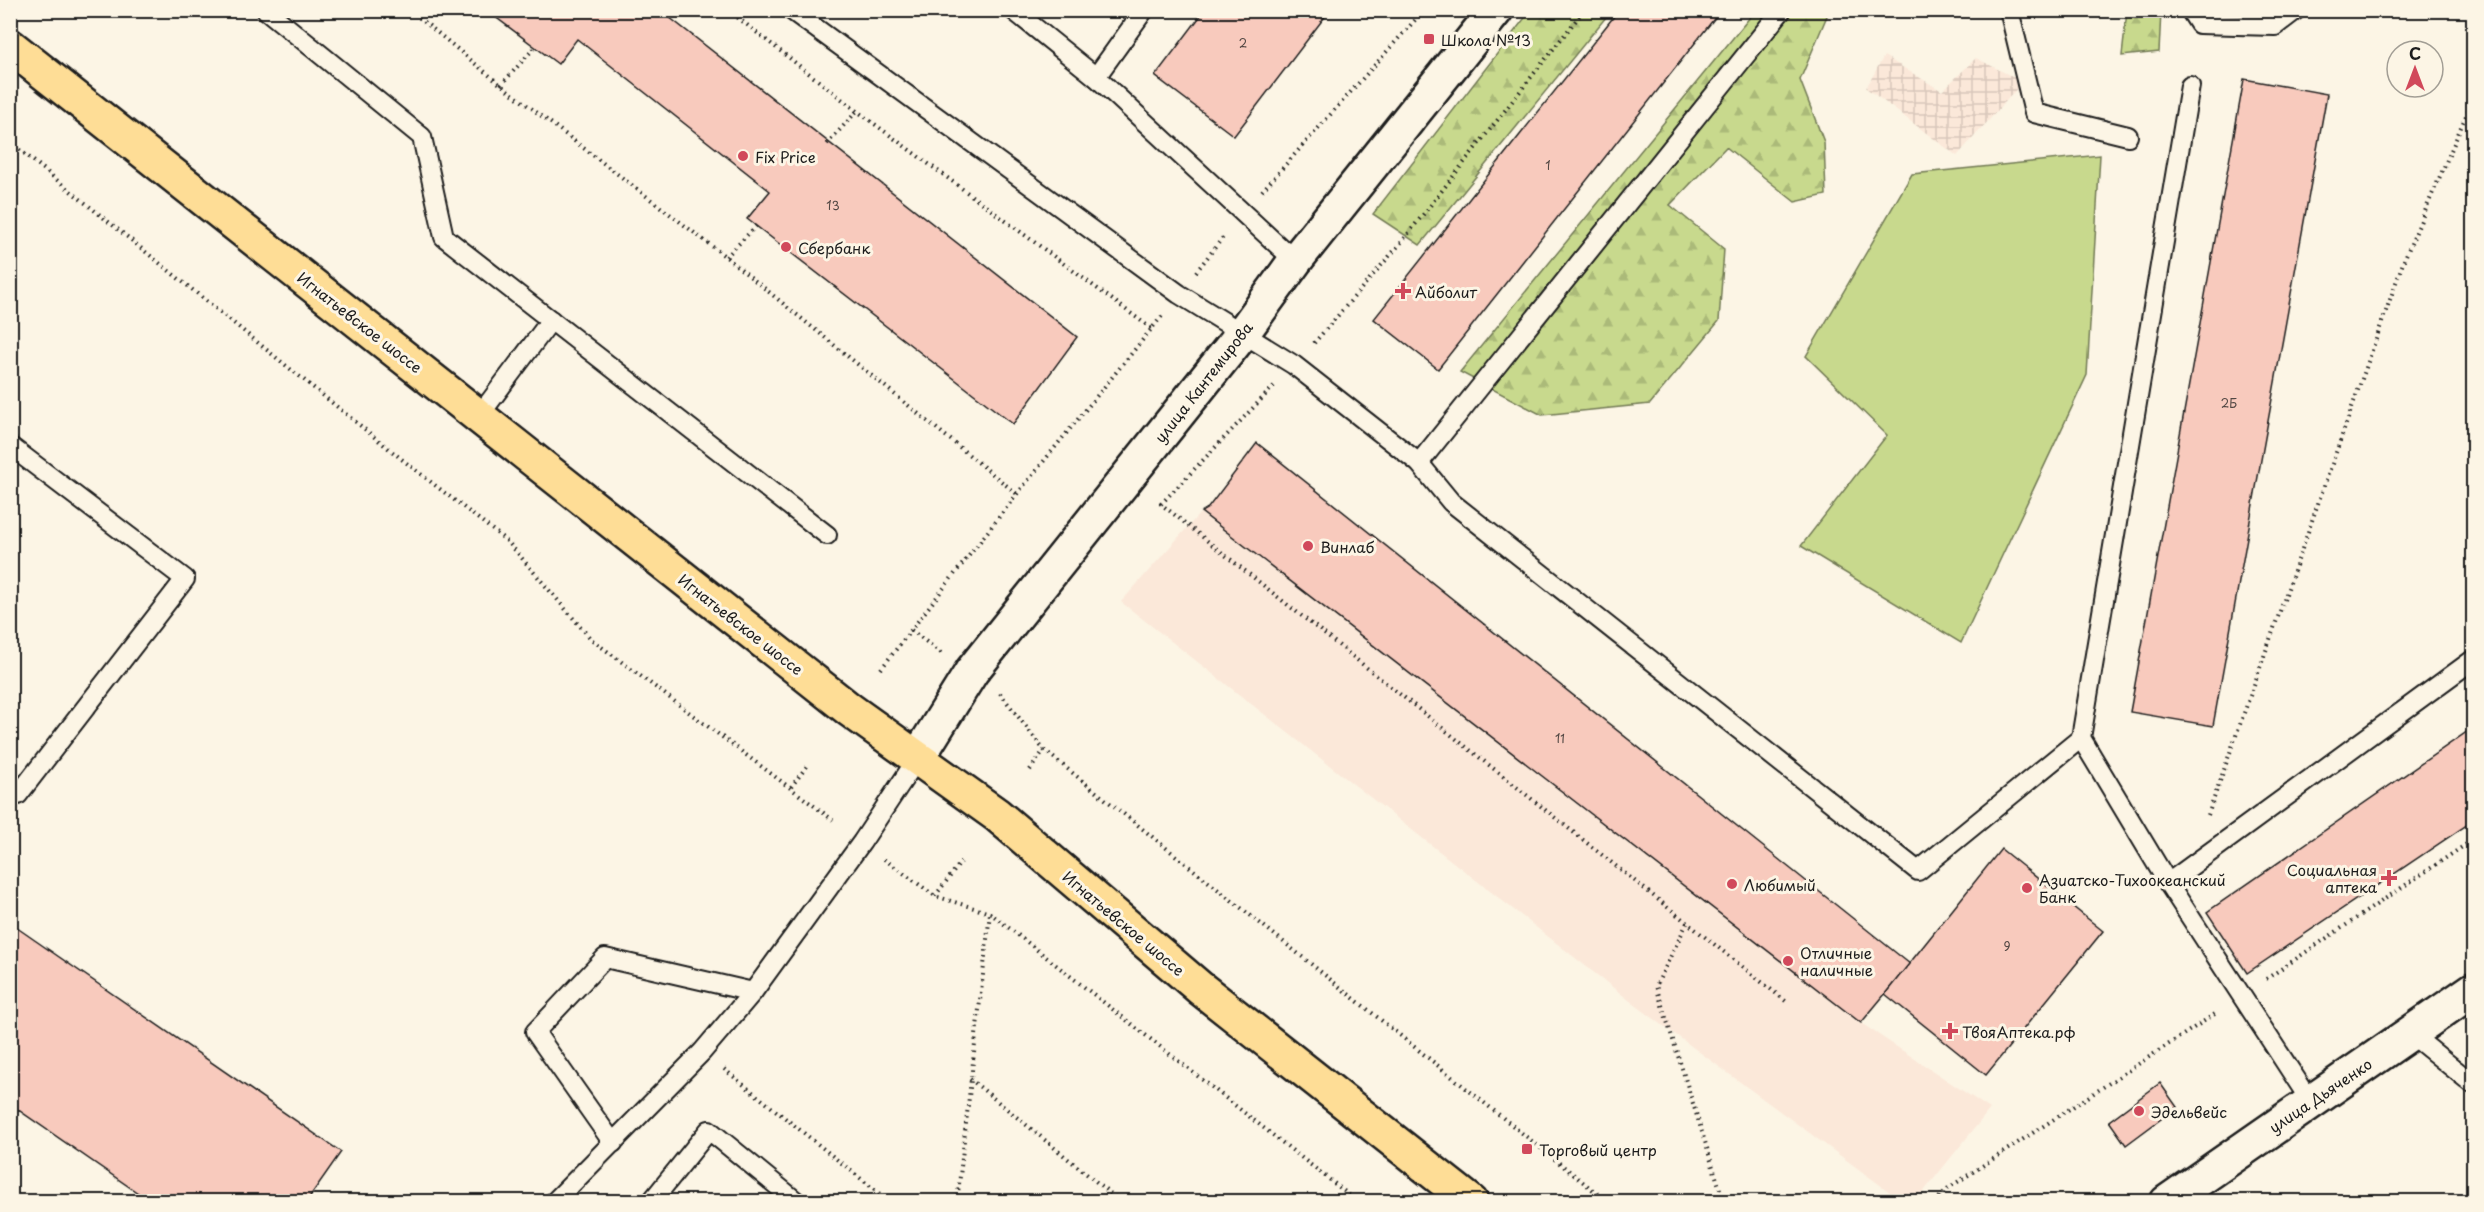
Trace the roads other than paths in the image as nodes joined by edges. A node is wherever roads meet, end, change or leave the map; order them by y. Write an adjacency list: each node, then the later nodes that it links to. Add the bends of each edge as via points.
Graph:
1 (266, 10): 15 (lane, via 422,137 444,237)
2 (791, 10): 16 (lane, via 1179,294)
3 (1013, 10): 11 (lane)
4 (1144, 10): 11 (lane)
5 (1496, 10): 14 (street, улица Кантемирова)
6 (1782, 10): 19 (lane)
7 (2009, 10): 13 (lane, via 2034,113)
8 (2190, 10): 9 (lane, via 2199,24 2275,26)
9 (2296, 10)
10 (10, 46): 17 (main road, Игнатьевское шоссе)
11 (1096, 77): 14 (lane)
12 (2190, 86): 22 (lane)
13 (2128, 136)
14 (1295, 261): 16 (street, улица Кантемирова)
15 (551, 320): 17 (lane); 20 (lane)
16 (1242, 333): 19 (lane, via 1294,365); 23 (street, улица Кантемирова, via 972,671)
17 (479, 416): 23 (main road, Игнатьевское шоссе, via 574,495)
18 (10, 446): 24 (lane, via 185,579)
19 (1419, 463): 22 (lane, via 1451,502 1918,871)
20 (827, 535)
21 (2474, 659): 25 (lane)
22 (2081, 738): 25 (lane)
23 (917, 759): 27 (lane); 35 (main road, Игнатьевское шоссе, via 997,815 1200,987)
24 (18, 795)
25 (2169, 883): 30 (lane)
26 (2474, 989): 28 (street, улица Дьяченко)
27 (753, 992): 31 (lane, via 702,1052); 31 (lane, via 605,957 535,1032)
28 (2411, 1034): 29 (lane); 30 (street, улица Дьяченко)
29 (2474, 1086)
30 (2310, 1102): 36 (street, улица Дьяченко)
31 (613, 1143): 32 (lane)
32 (555, 1202)
33 (651, 1202): 34 (lane, via 709,1130)
34 (797, 1202)
35 (1471, 1202)
36 (2167, 1202)

